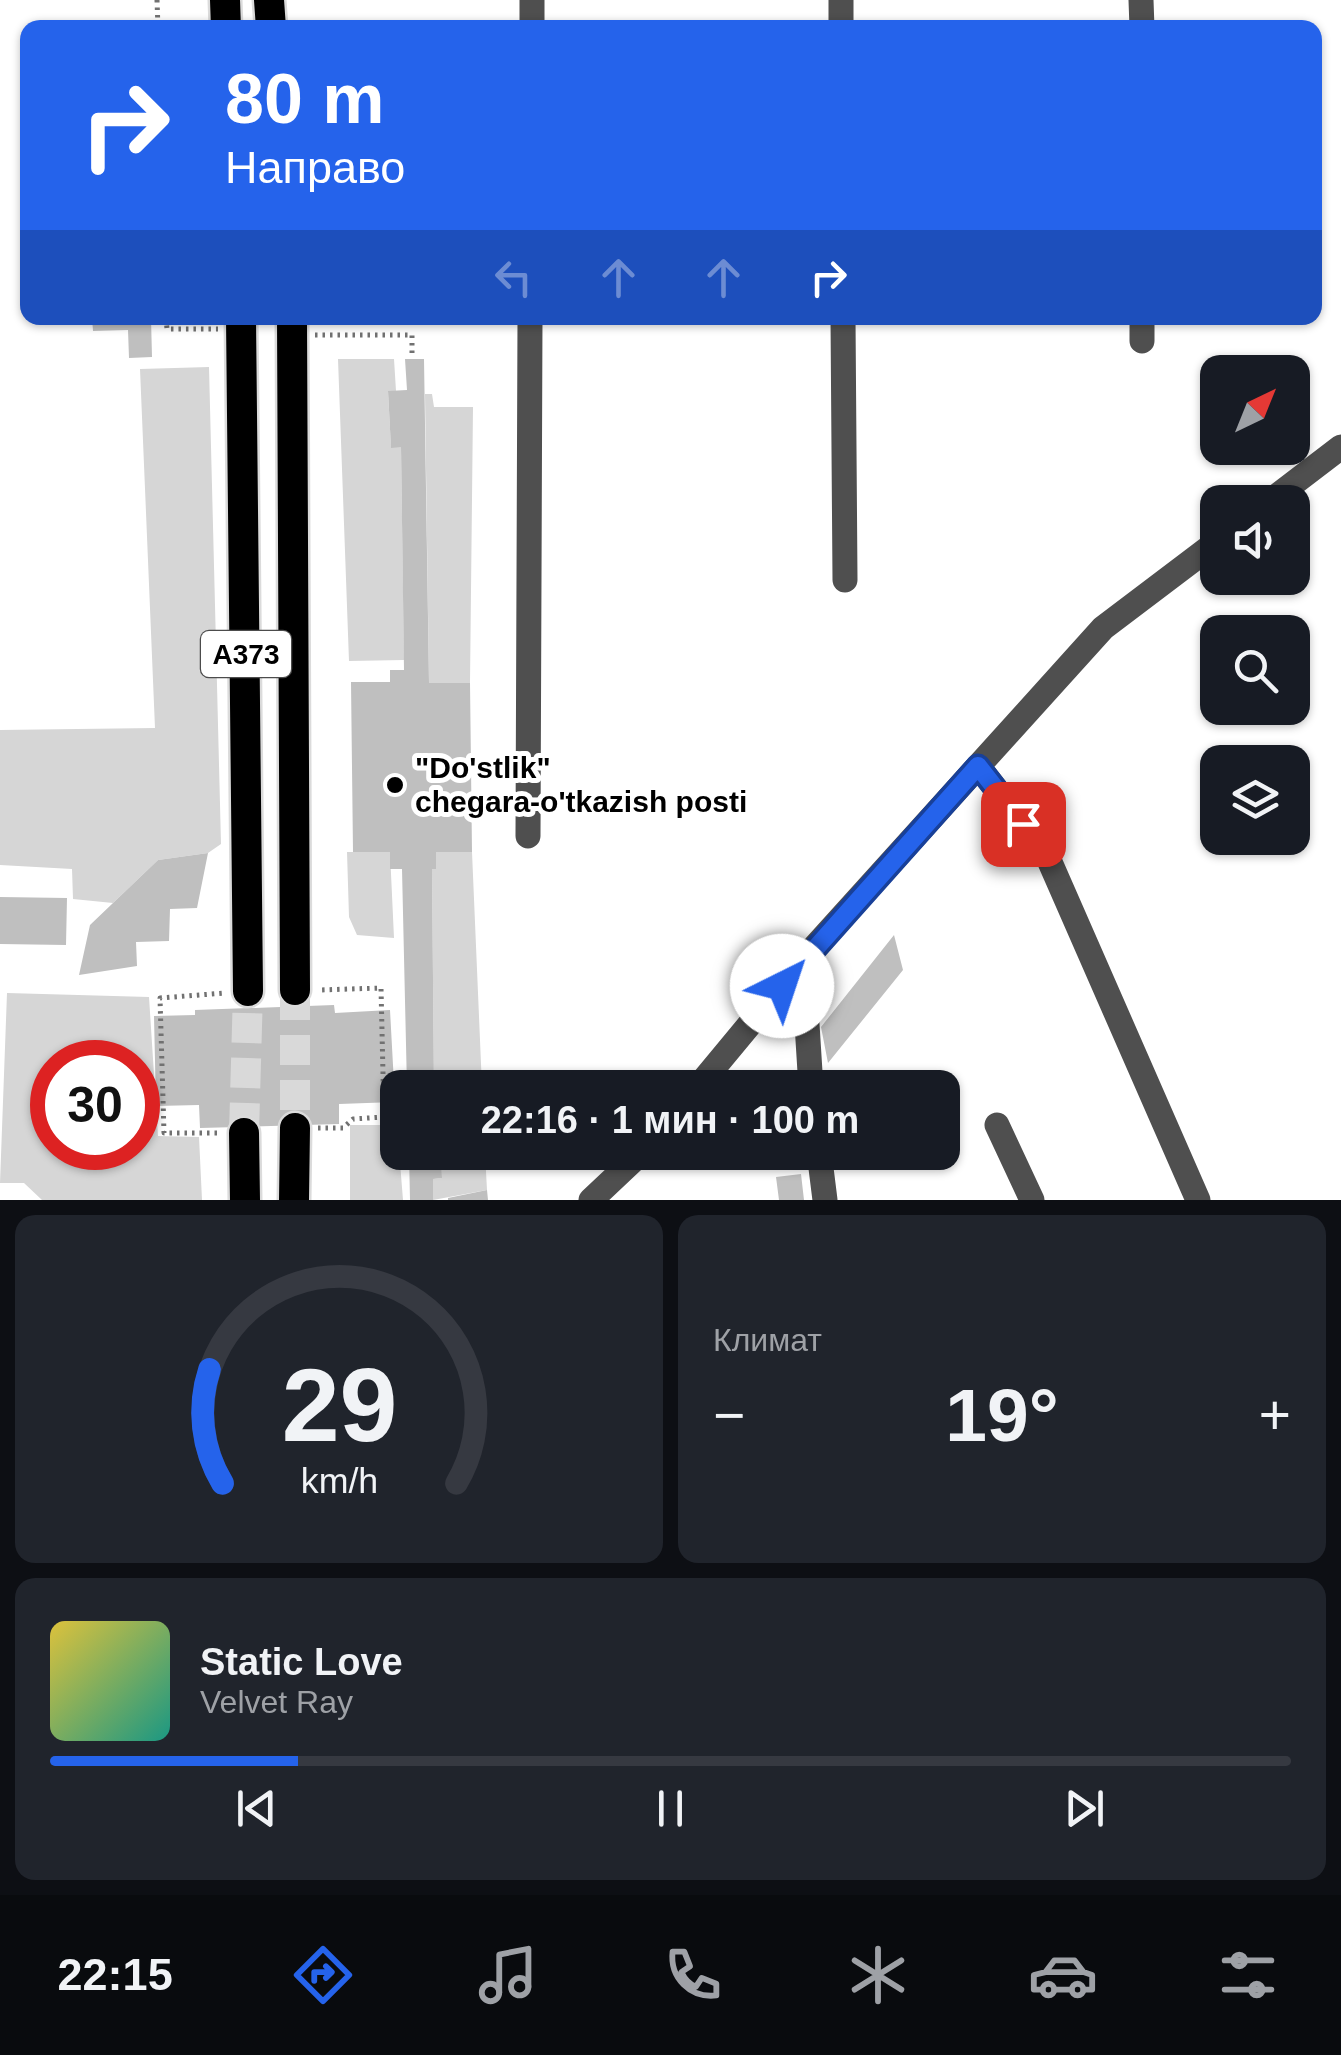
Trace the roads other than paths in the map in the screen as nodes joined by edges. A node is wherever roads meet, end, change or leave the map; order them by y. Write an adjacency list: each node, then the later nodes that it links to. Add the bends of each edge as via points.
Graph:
1 (241, 325): 13 (highway, A373)
2 (530, 325): 10 (street)
3 (843, 325): 8 (street)
4 (293, 326): 12 (highway, A373)
5 (1341, 448): 6 (street)
6 (1292, 485)
7 (1200, 556): 9 (street, via 1104,628)
8 (845, 580)
9 (978, 766): 11 (street); 26 (street, via 1046,852)
10 (528, 836)
11 (803, 960): 14 (street); 15 (street)
12 (295, 990)
13 (248, 991)
14 (712, 1070)
15 (810, 1070)
16 (997, 1125): 25 (street)
17 (295, 1128): 22 (highway)
18 (244, 1133): 21 (highway)
19 (623, 1170): 23 (street)
20 (821, 1170): 24 (street)
21 (244, 1200)
22 (294, 1200)
23 (591, 1200)
24 (825, 1200)
25 (1032, 1200)
26 (1198, 1200)

